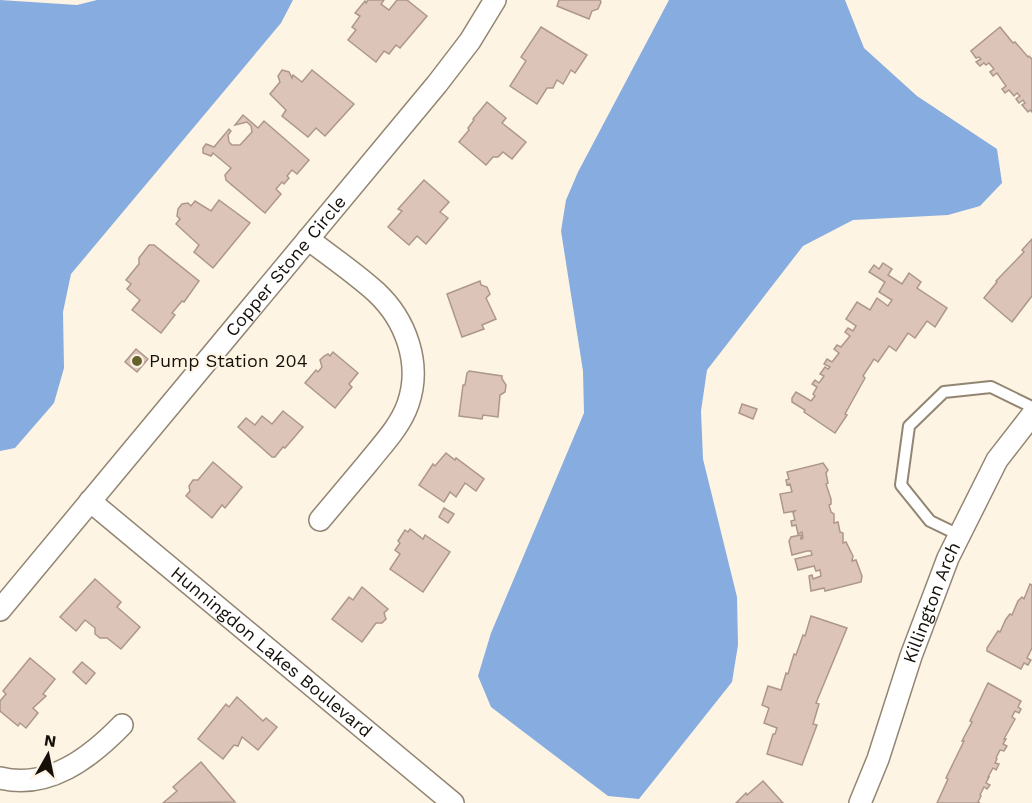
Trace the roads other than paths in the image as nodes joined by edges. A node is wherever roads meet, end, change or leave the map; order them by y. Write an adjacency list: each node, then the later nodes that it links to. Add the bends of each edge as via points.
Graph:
1 (495, 0): 2 (street, Copper Stone Circle, via 470,41)
2 (308, 239): 5 (street, Copper Stone Circle); 6 (street, via 387,304 402,327 413,362 408,405 395,430)
3 (1032, 407): 7 (lane, via 991,387 944,392 909,426 901,485 930,521)
4 (1032, 415): 7 (street, Killington Arch, via 998,460)
5 (90, 501): 8 (street, Copper Stone Circle); 11 (street, Hunningdon Lakes Boulevard)
6 (320, 520)
7 (959, 535): 12 (street, Killington Arch, via 911,656)
8 (0, 610)
9 (122, 725): 10 (street, via 78,763 49,776 14,781)
10 (0, 778)
11 (453, 803)
12 (860, 803)

